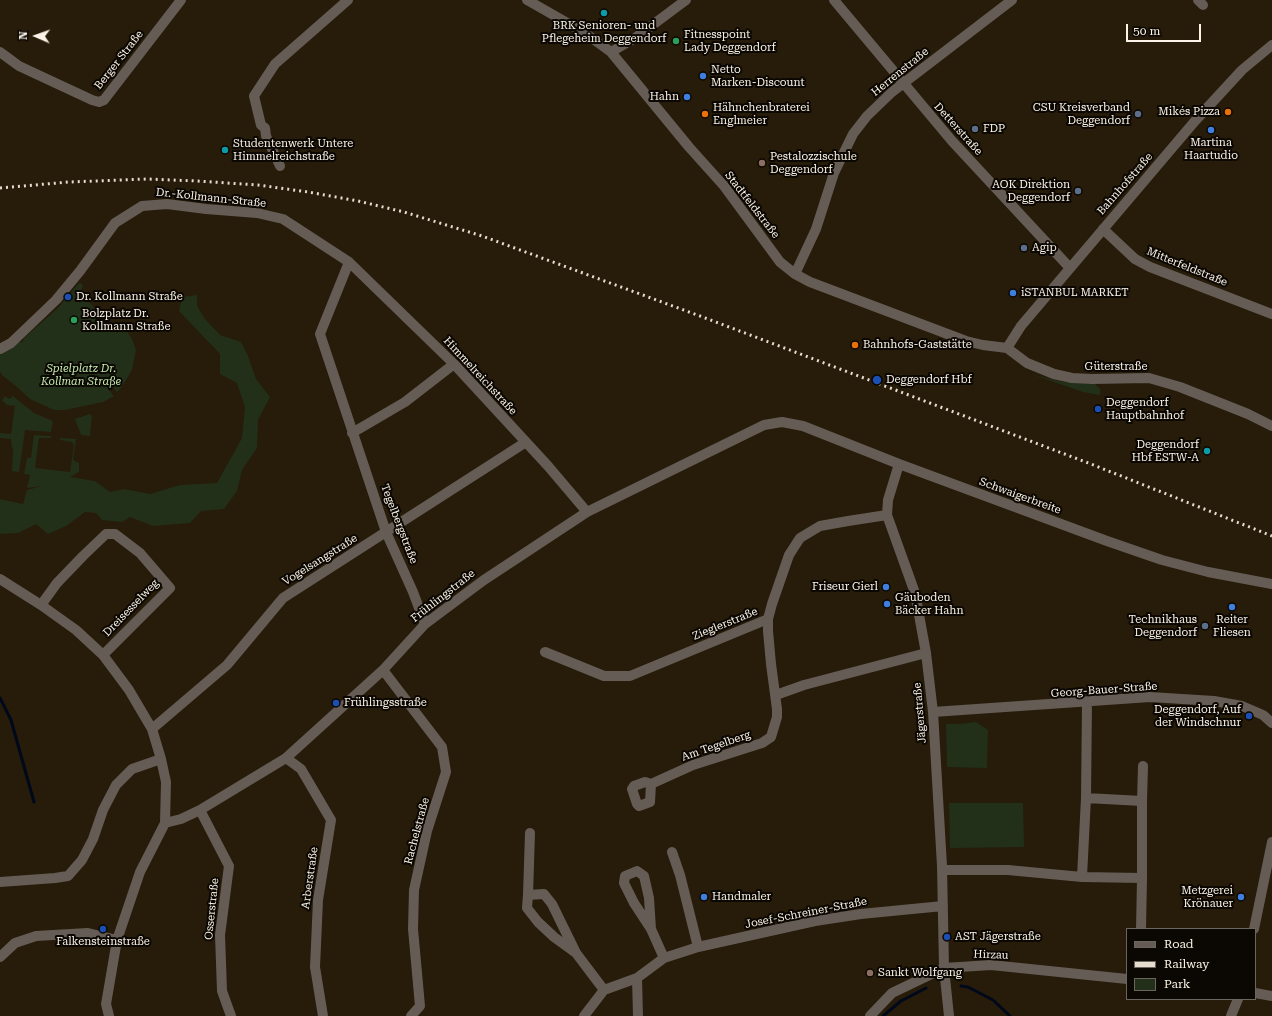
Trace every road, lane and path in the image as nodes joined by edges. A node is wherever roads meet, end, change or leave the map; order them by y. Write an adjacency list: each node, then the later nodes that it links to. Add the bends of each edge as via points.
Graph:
1 (181, 0): 8 (street, Berger Straße, via 104,100 99,102 19,66)
2 (348, 0): 11 (street, via 275,64 254,96 261,124)
3 (527, 0): 9 (street, Stadtfeldstraße, via 586,33)
4 (686, 0): 9 (street, via 635,38)
5 (834, 0): 10 (street, Detterstraße)
6 (1012, 0): 10 (street, Herrenstraße)
7 (1272, 45): 12 (street, Bahnhofstraße, via 1236,75)
8 (0, 52)
9 (611, 52): 15 (street, Stadtfeldstraße, via 724,186 780,262)
10 (903, 84): 14 (street, Detterstraße, via 952,141); 15 (street, Herrenstraße, via 867,116 853,134 834,173 816,229)
11 (280, 166)
12 (1103, 229): 14 (street, Bahnhofstraße); 16 (street, Mitterfeldstraße, via 1135,259 1150,267)
13 (350, 262): 18 (street, Dr.-Kollmann-Straße, via 283,219 257,213 167,204 142,206 115,222 56,300 11,344); 19 (street, Himmelreichstraße); 22 (street, Tegelbergstraße, via 320,334)
14 (1070, 268): 17 (street, Bahnhofstraße, via 1020,326)
15 (795, 274): 17 (street, Stadtfeldstraße, via 817,285 966,341)
16 (1272, 314)
17 (1007, 348): 21 (street, Güterstraße, via 1027,363 1054,374 1092,379 1149,378 1180,387)
18 (0, 349)
19 (454, 364): 22 (street, via 405,402); 23 (street, Himmelreichstraße)
20 (764, 426): 24 (street, Schwaigerbreite, via 782,422 803,426); 25 (street, Frühlingstraße)
21 (1272, 426)
22 (352, 433): 27 (street, Tegelbergstraße)
23 (526, 442): 25 (street, Himmelreichstraße); 27 (street, Vogelsangstraße)
24 (899, 464): 26 (street, Jägerstraße, via 888,500); 29 (street, Schwaigerbreite, via 1162,560)
25 (587, 512): 32 (street, Frühlingstraße, via 484,580)
26 (887, 515): 31 (street, Zieglerstraße, via 820,526 800,538 789,555); 34 (street, Jägerstraße, via 915,592)
27 (386, 532): 32 (street, Tegelbergstraße); 41 (street, Vogelsangstraße, via 283,598 227,665)
28 (0, 579): 30 (street)
29 (1272, 584)
30 (42, 605): 35 (street, via 76,630); 35 (street, Dreisesselweg, via 57,583 106,534 115,534 140,553 170,588)
31 (768, 619): 33 (street, Zieglerstraße, via 630,676 604,676); 37 (street, Am Tegelberg)
32 (425, 624): 36 (street, Frühlingstraße)
33 (545, 652)
34 (926, 653): 37 (street); 39 (street, Jägerstraße)
35 (103, 655): 41 (street, via 129,690)
36 (382, 670): 42 (street, Frühlingstraße); 77 (street, Rachelstraße, via 442,746 446,772 427,831 414,890 412,929 420,1006)
37 (776, 695): 45 (street, Am Tegelberg, via 777,717 771,737 762,743 693,765)
38 (1087, 702): 39 (street, Georg-Bauer-Straße); 40 (street, Georg-Bauer-Straße, via 1150,697 1214,701 1252,709); 46 (street)
39 (933, 712): 53 (street, Jägerstraße)
40 (1272, 723)
41 (152, 729): 43 (street)
42 (286, 758): 48 (street, Frühlingstraße); 76 (street, Arberstraße, via 301,769 331,820 318,900 315,967)
43 (161, 759): 49 (street, via 166,782); 56 (street, via 132,769 116,785 82,860 68,876)
44 (1143, 766): 47 (street)
45 (651, 784)
46 (1086, 798): 47 (street); 54 (street)
47 (1142, 802): 55 (street)
48 (200, 810): 49 (street, Frühlingstraße); 75 (street, Osserstraße, via 229,866 220,935 222,991)
49 (165, 823): 62 (street, via 140,872)
50 (530, 833): 57 (street)
51 (1272, 842): 61 (street)
52 (672, 852): 63 (street)
53 (943, 870): 54 (street, via 1008,870); 58 (street, Jägerstraße)
54 (1082, 877): 55 (street)
55 (1142, 878): 60 (street)
56 (0, 882)
57 (528, 895): 64 (street, via 527,908 538,922); 64 (street, via 544,894 552,904)
58 (943, 906): 63 (street, Josef-Schreiner-Straße, via 815,921); 67 (street, Jägerstraße)
59 (652, 928): 59 (street, via 634,903 624,883 625,876 636,872 644,876); 66 (street)
60 (1141, 928)
61 (1254, 928)
62 (117, 940): 65 (street, via 88,933 36,936 15,944); 74 (street, via 106,1004)
63 (698, 947): 66 (street, Josef-Schreiner-Straße)
64 (576, 953): 70 (street)
65 (0, 957)
66 (664, 958): 68 (street, Josef-Schreiner-Straße)
67 (944, 968): 69 (street, Hirzau, via 991,966); 80 (street, Hirzau, via 892,994); 81 (street, Jägerstraße)
68 (637, 978): 70 (street, Josef-Schreiner-Straße); 79 (street)
69 (1126, 980)
70 (604, 990): 78 (street)
71 (1256, 993): 72 (street)
72 (1272, 996)
73 (1238, 1000): 82 (street)
74 (110, 1016)
75 (232, 1016)
76 (323, 1016)
77 (411, 1016)
78 (584, 1016)
79 (638, 1016)
80 (870, 1016)
81 (949, 1016)
82 (1231, 1016)

